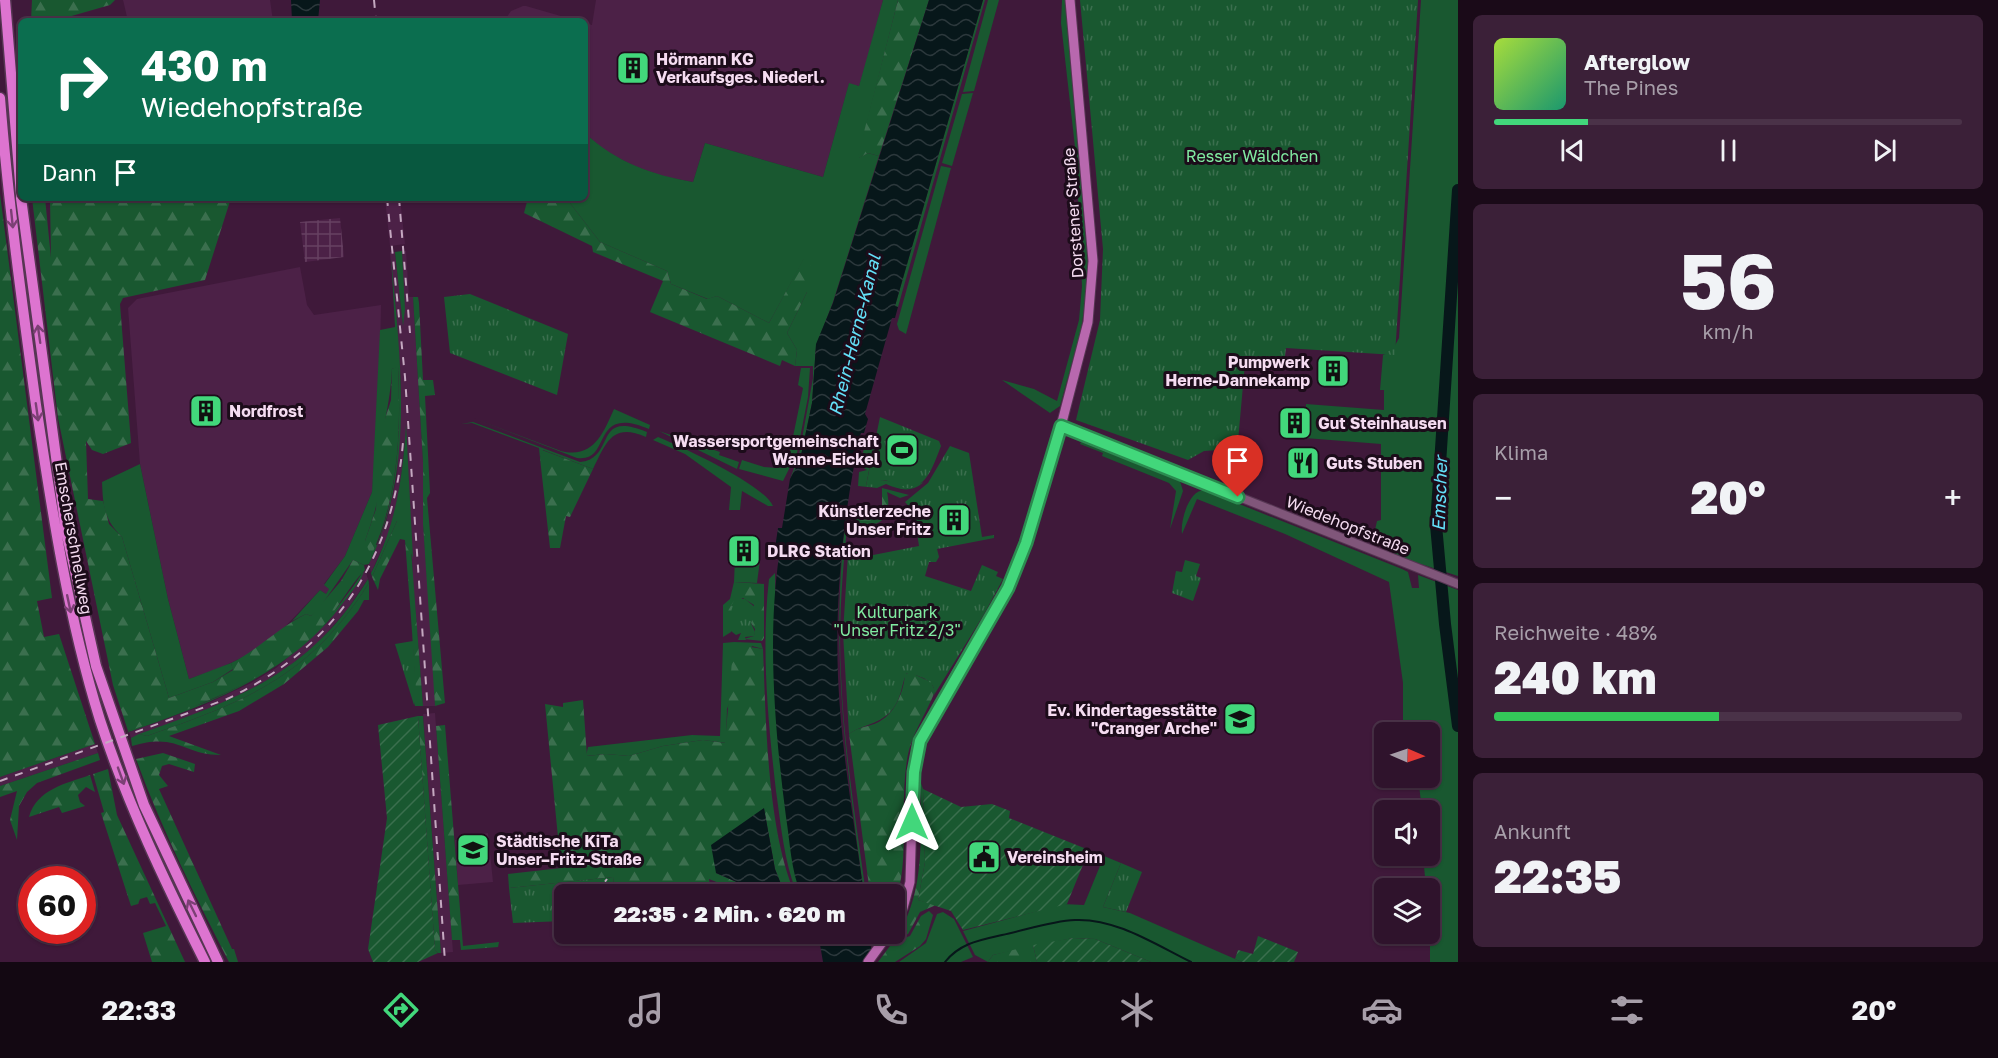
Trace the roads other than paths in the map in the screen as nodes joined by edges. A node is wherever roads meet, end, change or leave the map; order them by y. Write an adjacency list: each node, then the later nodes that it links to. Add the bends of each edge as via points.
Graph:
1 (5, 0): 4 (highway, Emscherschnellweg)
2 (1070, 0): 6 (main road, Dorstener Straße, via 1093,274 1086,334)
3 (0, 98): 11 (highway, Emscherschnellweg, one-way to 11, via 17,268 54,531 70,611 100,721 127,792)
4 (18, 160)
5 (22, 201): 12 (highway, Emscherschnellweg, one-way to 5, via 144,805 96,666 66,531)
6 (1061, 426): 7 (main road, Wiedehopfstraße); 8 (main road, Dorstener Straße, via 1026,543 1008,588 920,741 913,784 911,874)
7 (1456, 583)
8 (905, 900)
9 (881, 944): 10 (main road)
10 (871, 958)
11 (205, 962)
12 (218, 962)

